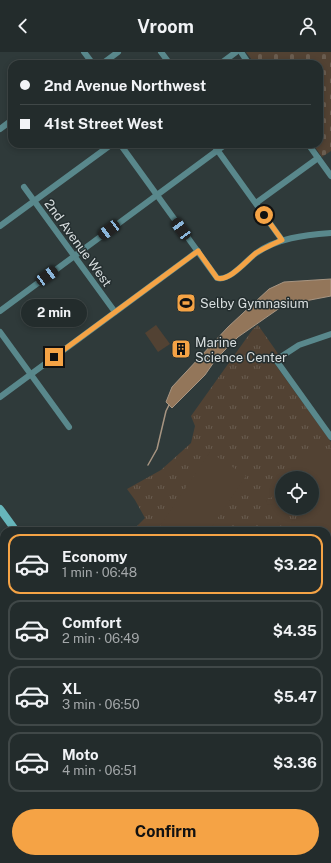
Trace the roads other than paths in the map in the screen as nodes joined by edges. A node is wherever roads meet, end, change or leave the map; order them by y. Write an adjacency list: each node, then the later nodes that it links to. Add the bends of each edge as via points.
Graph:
1 (118, 52): 3 (street)
2 (236, 52): 4 (street)
3 (107, 60)
4 (225, 60)
5 (107, 148): 14 (street)
6 (123, 148): 13 (street)
7 (221, 148): 9 (street)
8 (311, 148): 10 (street)
9 (218, 150): 13 (street); 15 (street)
10 (318, 158): 11 (street); 15 (street)
11 (331, 176)
12 (24, 187): 14 (street, 2nd Avenue West)
13 (157, 196): 19 (street); 20 (street)
14 (34, 201): 16 (street); 20 (street, 2nd Avenue West)
15 (256, 203): 18 (street)
16 (0, 226)
17 (331, 233): 18 (street)
18 (282, 240): 19 (street, via 260,250 230,276 220,279 214,275)
19 (198, 251): 22 (street)
20 (74, 257): 21 (street); 22 (street, 2nd Avenue West)
21 (0, 311)
22 (115, 312): 25 (street)
23 (0, 332): 25 (street)
24 (331, 334): 28 (street, via 299,345 276,360)
25 (31, 374): 26 (street); 27 (street)
26 (0, 397)
27 (69, 427)
28 (331, 437)
29 (0, 509): 30 (main road)
30 (13, 527)

